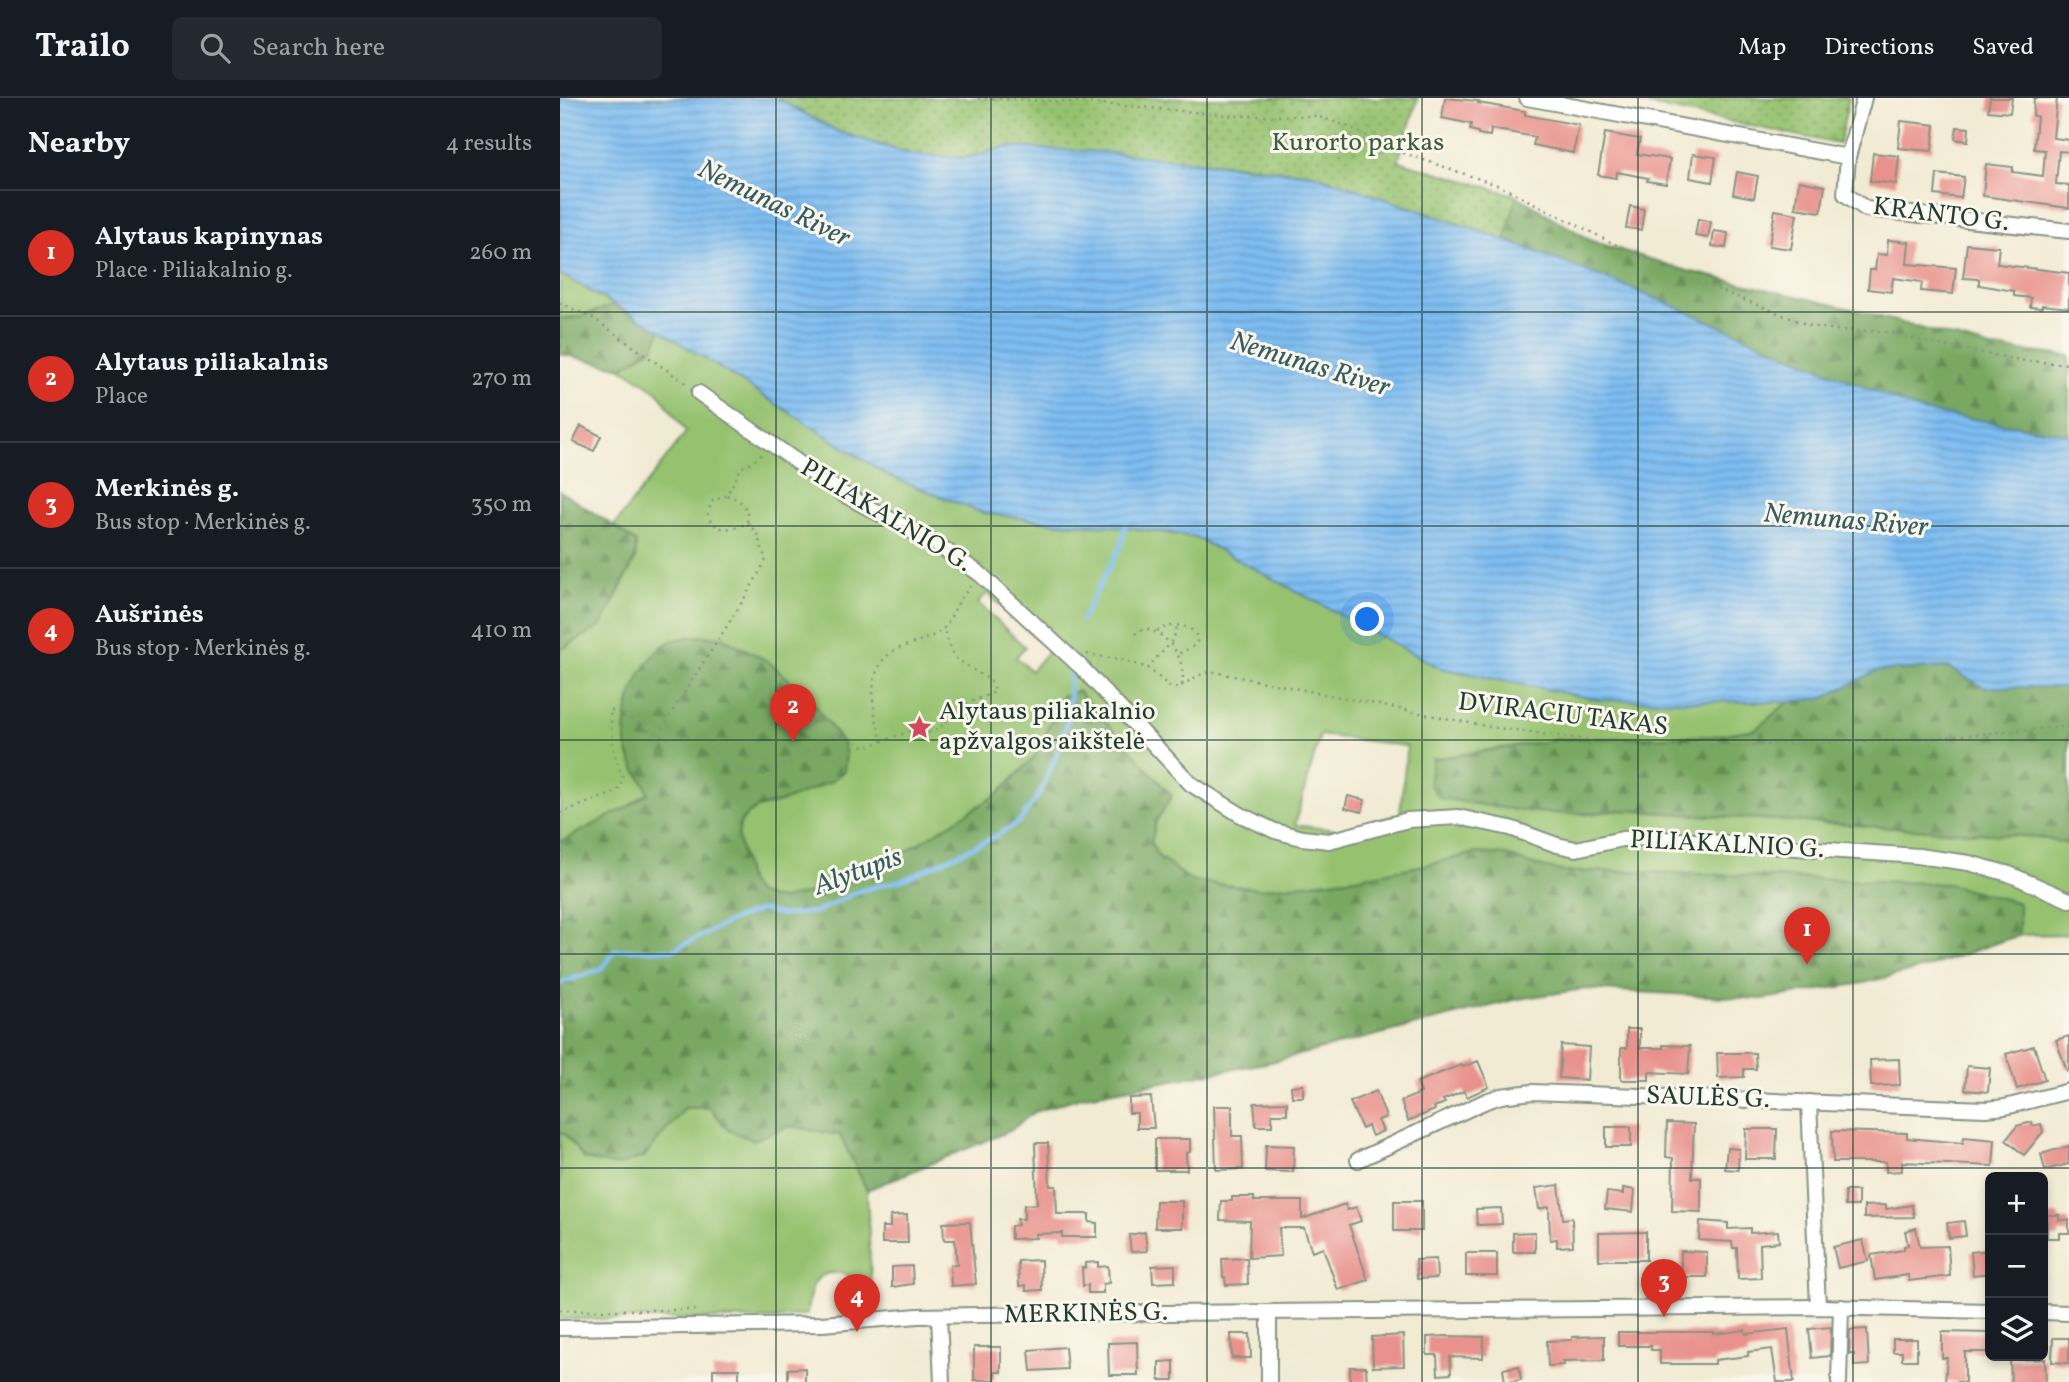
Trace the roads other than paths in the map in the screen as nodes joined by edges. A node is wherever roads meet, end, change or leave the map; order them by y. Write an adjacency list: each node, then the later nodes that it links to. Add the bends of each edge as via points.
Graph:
1 (1527, 98): 3 (street)
2 (1864, 98): 3 (street)
3 (1848, 157): 4 (street, KRANTO G., via 1844,194 1867,209)
4 (2069, 231)
5 (699, 393): 6 (street, PILIAKALNIO G., via 843,494 938,545 980,574 1081,667 1191,784 1275,831 1329,841 1408,820 1458,817 1576,849 1648,838 1918,856 2009,874)
6 (2069, 900)
7 (2069, 1091): 8 (street, SAULĖS G., via 1996,1108)
8 (1809, 1102): 9 (street, SAULĖS G., via 1516,1093 1486,1101); 10 (street)
9 (1358, 1160)
10 (1818, 1307): 11 (street, MERKINĖS G.); 13 (street, MERKINĖS G.)
11 (1841, 1307): 12 (street, MERKINĖS G.); 20 (street)
12 (1985, 1311)
13 (1269, 1312): 16 (street, MERKINĖS G.); 19 (street)
14 (2048, 1312): 15 (street)
15 (2069, 1313)
16 (939, 1316): 17 (street, MERKINĖS G., via 822,1324); 18 (street)
17 (560, 1328)
18 (942, 1382)
19 (1269, 1382)
20 (1839, 1382)

